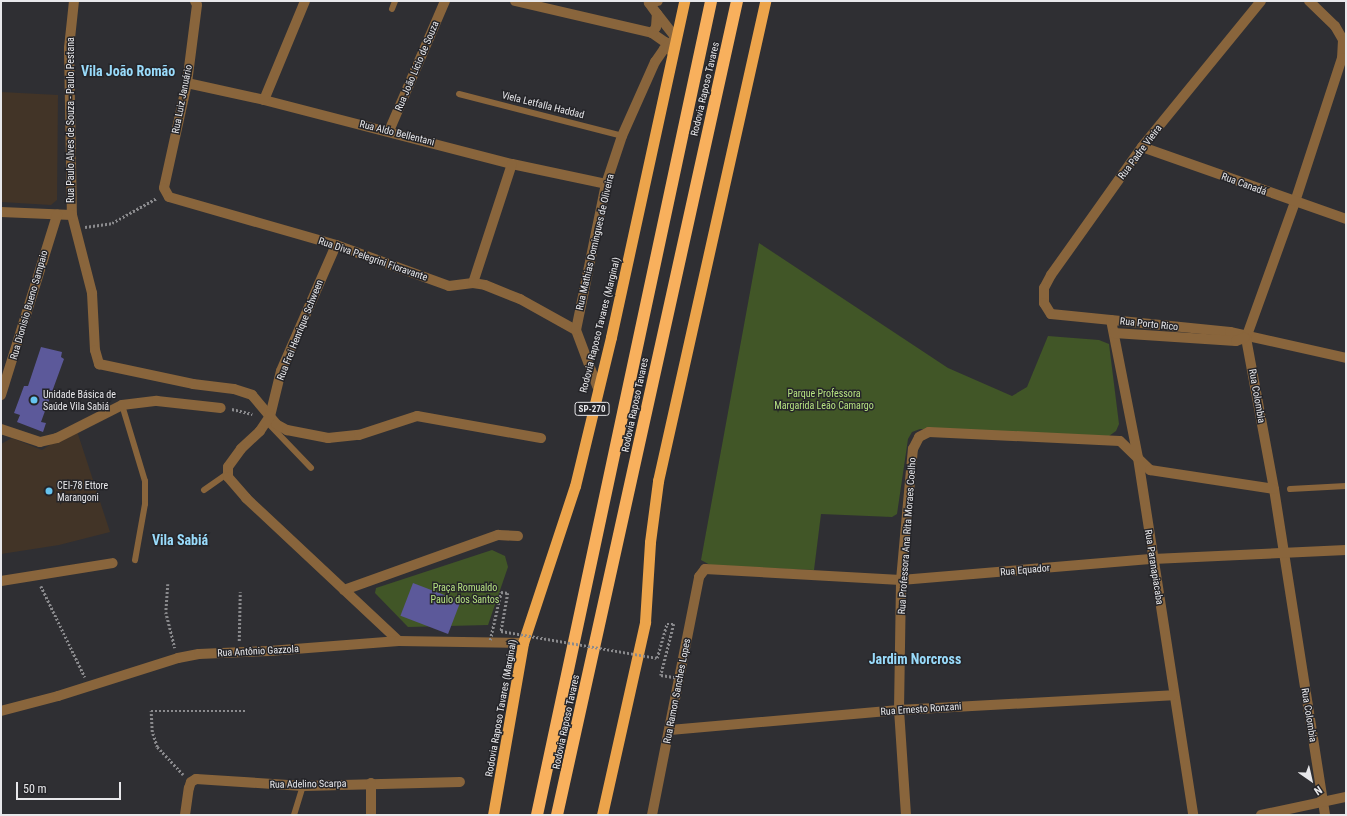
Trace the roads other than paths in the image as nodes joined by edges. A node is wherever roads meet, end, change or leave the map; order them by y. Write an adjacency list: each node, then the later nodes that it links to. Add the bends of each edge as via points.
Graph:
1 (74, 1): 30 (street, Rua Paulo Alves de Souza - Paulo Pestana, via 69,48)
2 (305, 1): 20 (street)
3 (394, 1): 14 (lane)
4 (445, 1): 21 (street, Rua João Lício de Souza)
5 (515, 1): 16 (street)
6 (684, 1): 17 (highway, Rodovia Raposo Tavares (Marginal) / SP-270)
7 (712, 1): 79 (highway, Rodovia Raposo Tavares / SP-270)
8 (737, 1): 80 (highway, Rodovia Raposo Tavares)
9 (765, 1): 81 (highway, via 658,481 644,622)
10 (1261, 1): 23 (street, Rua Padre Vieira)
11 (1309, 1): 27 (street, via 1335,26 1344,40 1342,58)
12 (651, 2): 15 (street)
13 (196, 3): 18 (street, Rua Luiz Januário)
14 (392, 9)
15 (657, 14): 16 (street, via 656,27); 17 (street)
16 (652, 33): 17 (street)
17 (672, 46): 22 (street, Rua Mathias Domingues de Oliveira, via 655,62); 40 (highway, Rodovia Raposo Tavares (Marginal) / SP-270, via 611,337)
18 (187, 83): 20 (street, Rua Aldo Bellentani); 26 (street, Rua Luiz Januário)
19 (459, 94): 22 (lane, Viela Letfalla Haddad)
20 (264, 100): 21 (street, Rua Aldo Bellentani)
21 (389, 131): 24 (street, Rua Aldo Bellentani)
22 (622, 136): 25 (street, Rua Mathias Domingues de Oliveira)
23 (1142, 148): 27 (street, Rua Canadá); 34 (street, Rua Padre Vieira, via 1044,288 1044,303)
24 (512, 164): 25 (street, Rua Aldo Bellentani); 33 (street)
25 (606, 184): 36 (street, Rua Mathias Domingues de Oliveira)
26 (164, 193): 32 (street, Rua Diva Pelegrini Fioravante, via 169,197)
27 (1295, 202): 31 (street, Rua Canadá); 38 (street)
28 (1, 212): 29 (street)
29 (57, 216): 30 (street); 41 (street, Rua Dionisio Bueno Sampaio)
30 (72, 216): 44 (street, via 92,293 94,350 99,364 192,384 234,389 252,395)
31 (1346, 219)
32 (336, 245): 33 (street, Rua Diva Pelegrini Fioravante, via 449,286); 44 (street, Rua Frei Henrique Schween, via 281,371)
33 (473, 283): 36 (street, Rua Diva Pelegrini Fioravante, via 520,299)
34 (1051, 314): 35 (street, Rua Porto Rico)
35 (1111, 320): 37 (street, Rua Paranapiacaba); 38 (street, Rua Porto Rico, via 1230,332)
36 (576, 330): 40 (street)
37 (1114, 333): 38 (street, Rua Porto Rico, via 1236,340); 47 (street, Rua Paranapiacaba)
38 (1246, 338): 39 (street, Rua Porto Rico); 51 (street, Rua Colombia)
39 (1346, 358)
40 (597, 386): 65 (highway, Rodovia Raposo Tavares (Marginal) / SP-270, via 575,486)
41 (1, 395)
42 (122, 405): 43 (street, via 156,401); 45 (street, via 57,438 40,442); 58 (lane, via 145,481 145,504)
43 (221, 408)
44 (268, 419): 46 (street, via 287,430 328,438 358,435 417,416); 48 (lane); 49 (street, Rua Frei Henrique Schween, via 260,431 241,449 228,467)
45 (1, 429)
46 (541, 438)
47 (1138, 458): 51 (street, Rua Professora Ana Rita Moraes Coelho, via 1150,470); 57 (street, Rua Paranapiacaba); 61 (street, Rua Professora Ana Rita Moraes Coelho, via 1120,441 929,432 919,437 913,449)
48 (311, 468)
49 (228, 473): 53 (lane, Rua Frei Henrique Schween); 63 (street, via 228,477 246,498)
50 (1346, 486): 52 (lane)
51 (1274, 489): 56 (street, Rua Colombia)
52 (1290, 489)
53 (204, 490)
54 (518, 536): 63 (street, via 498,535)
55 (1346, 550): 56 (street, Rua Equador)
56 (1283, 553): 57 (street, Rua Equador); 74 (street, Rua Colombia)
57 (1153, 559): 61 (street, Rua Equador); 66 (street, Rua Paranapiacaba)
58 (135, 560)
59 (113, 563): 62 (street)
60 (705, 569): 61 (street, Rua Equador); 69 (street, Rua Ramon Sanches Lopes, via 699,577)
61 (902, 580): 67 (street, Rua Professora Ana Rita Moraes Coelho)
62 (1, 581)
63 (344, 590): 64 (street)
64 (399, 641): 65 (street, Rua Antônio Gazzola, via 490,640); 68 (street, Rua Antônio Gazzola, via 199,654)
65 (523, 643): 78 (highway, Rodovia Raposo Tavares (Marginal) / SP-270)
66 (1173, 695): 67 (street, Rua Ernesto Ronzani); 84 (street, Rua Paranapiacaba)
67 (899, 710): 69 (street, Rua Ernesto Ronzani); 83 (street, Rua Professora Ana Rita Moraes Coelho)
68 (1, 711)
69 (670, 730): 82 (street, Rua Ramon Sanches Lopes)
70 (460, 782): 71 (street, Rua Adelino Scarpa)
71 (371, 783): 72 (street, Rua Adelino Scarpa); 77 (street)
72 (303, 786): 75 (street, Rua Adelino Scarpa, via 202,779 190,782); 76 (lane)
73 (1346, 797): 74 (street)
74 (1323, 802): 85 (street); 86 (street, Rua Colombia)
75 (185, 815)
76 (294, 815)
77 (371, 815)
78 (493, 815)
79 (536, 815)
80 (557, 815)
81 (602, 815)
82 (652, 815)
83 (906, 815)
84 (1193, 815)
85 (1261, 815)
86 (1325, 815)

